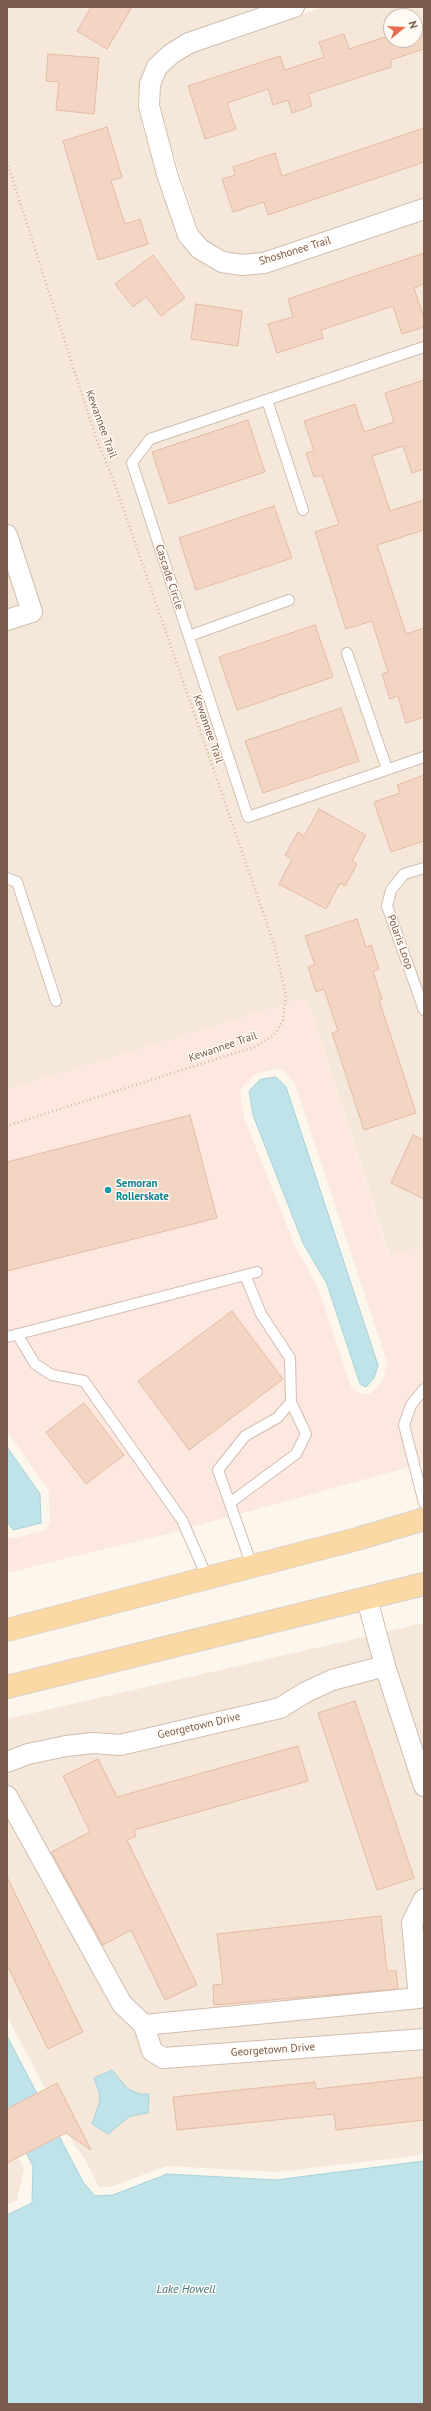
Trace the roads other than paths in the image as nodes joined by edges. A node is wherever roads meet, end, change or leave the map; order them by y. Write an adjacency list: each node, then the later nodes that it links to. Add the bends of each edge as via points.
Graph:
1 (294, 7): 2 (street, Shoshonee Trail, via 189,43 170,54 157,67 150,84 149,106 167,174 188,234 200,249 222,262 242,265 264,263)
2 (424, 209)
3 (424, 346): 4 (lane, Cascade Circle)
4 (267, 400): 5 (lane); 9 (lane, Cascade Circle, via 150,439 132,463)
5 (303, 510)
6 (7, 535): 8 (street, via 32,612)
7 (289, 600): 9 (lane)
8 (7, 620)
9 (189, 636): 12 (lane, Cascade Circle, via 248,817)
10 (347, 653): 12 (lane)
11 (424, 757): 12 (lane, Cascade Circle)
12 (386, 769)
13 (424, 868): 16 (lane, Polaris Loop, via 404,874 391,890 387,906)
14 (7, 878): 15 (lane, via 17,882)
15 (56, 1001)
16 (424, 1010)
17 (257, 1272): 18 (lane)
18 (244, 1275): 19 (lane); 22 (lane, via 262,1314 290,1358)
19 (17, 1334): 20 (lane); 27 (lane, via 36,1364 52,1375 84,1381 182,1520)
20 (7, 1337)
21 (424, 1389): 24 (lane, via 411,1405 404,1425)
22 (291, 1402): 23 (lane, via 277,1418 244,1436 218,1470); 23 (lane, via 306,1434 296,1454)
23 (231, 1502): 26 (lane)
24 (424, 1503)
25 (424, 1519): 26 (main road)
26 (252, 1566): 27 (main road)
27 (207, 1577): 30 (main road)
28 (424, 1584): 29 (main road)
29 (366, 1599): 31 (street); 32 (main road)
30 (7, 1630)
31 (385, 1666): 33 (street, Georgetown Drive, via 332,1680 280,1708 120,1744 66,1746 28,1754); 34 (street)
32 (7, 1687)
33 (7, 1762)
34 (424, 1786)
35 (7, 1796): 38 (street, Georgetown Drive, via 122,2004)
36 (424, 1899): 37 (street, via 412,1923)
37 (422, 1998): 38 (street)
38 (144, 2025): 39 (street, Georgetown Drive, via 152,2051 163,2058)
39 (424, 2039)

